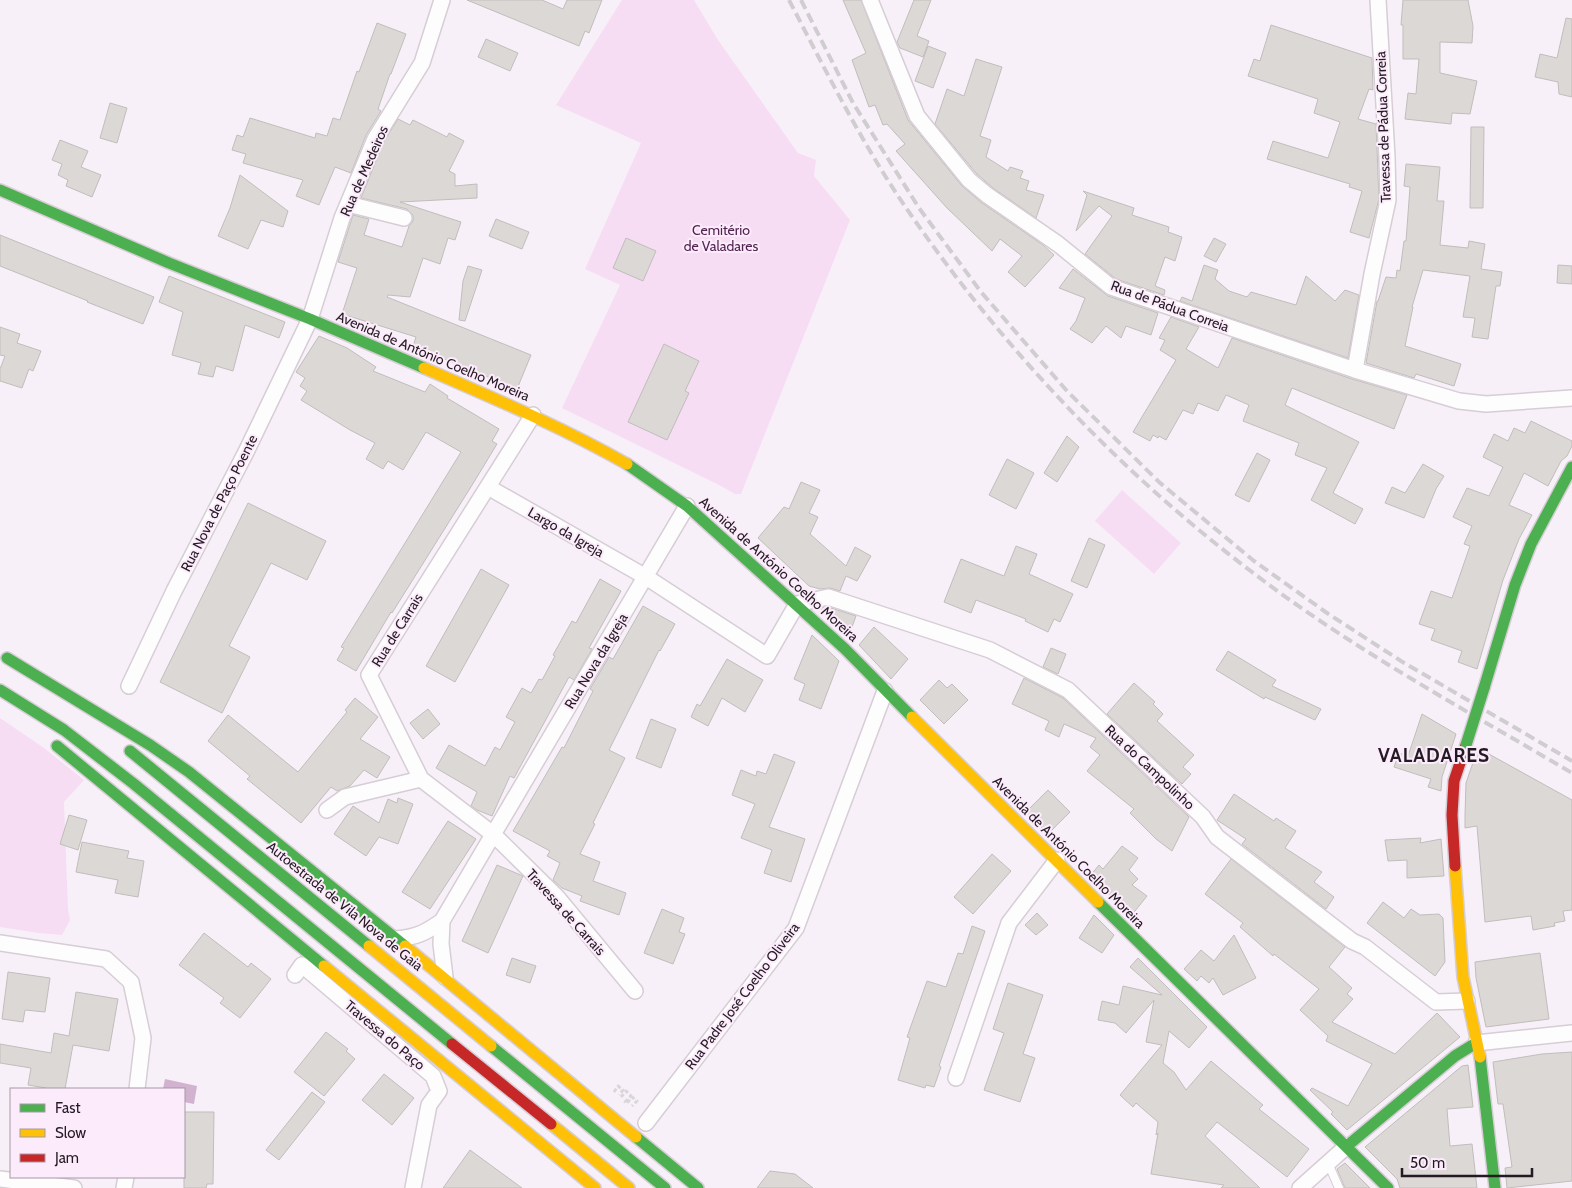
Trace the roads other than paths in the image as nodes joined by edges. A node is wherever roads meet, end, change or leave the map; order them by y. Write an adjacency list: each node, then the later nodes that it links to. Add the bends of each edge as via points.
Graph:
1 (442, 0): 5 (street, Rua de Medeiros, via 422,63 375,139)
2 (870, 0): 8 (street, Rua de Pádua Correia, via 918,116 969,180 987,195 1058,244 1111,287)
3 (1378, 0): 8 (street, Travessa de Pádua Correia, via 1388,200)
4 (0, 190): 7 (main road, Avenida de António Coelho Moreira, via 168,263)
5 (348, 204): 6 (street); 7 (street, Rua de Medeiros)
6 (404, 218)
7 (310, 319): 10 (main road, Avenida de António Coelho Moreira); 17 (street, Rua Nova de Paço Poente)
8 (1355, 370): 9 (street, Rua de Pádua Correia, via 1459,401 1486,404)
9 (1572, 398)
10 (533, 415): 12 (street); 13 (main road, Avenida de António Coelho Moreira, via 638,471)
11 (1572, 467): 35 (main road, bridge, via 1531,544 1515,585 1454,781 1452,815)
12 (488, 487): 14 (street, Largo da Igreja); 25 (street, Rua de Carrais, via 369,675)
13 (687, 506): 14 (street); 15 (main road, Avenida de António Coelho Moreira)
14 (646, 577): 15 (street, via 767,656); 27 (street, Rua Nova da Igreja)
15 (797, 604): 19 (main road, Avenida de António Coelho Moreira); 35 (street, Rua do Campolinho, via 828,597 990,650 1068,690 1203,817 1216,837 1436,1002)
16 (4, 656): 22 (main road); 30 (main road, via 135,735 189,772)
17 (129, 686)
18 (0, 690): 47 (main road, via 64,730 120,773)
19 (885, 691): 28 (main road, Avenida de António Coelho Moreira); 40 (street, Rua Padre José Coelho Oliveira, via 796,928)
20 (0, 699): 21 (main road)
21 (23, 718)
22 (100, 728)
23 (46, 737): 46 (main road)
24 (123, 746): 48 (main road, Autoestrada de Vila Nova de Gaia)
25 (421, 779): 26 (street, via 345,797); 27 (street, Rua de Carrais)
26 (327, 810)
27 (494, 835): 29 (street, Rua Nova da Igreja); 34 (street, Travessa de Carrais, via 557,897)
28 (1057, 860): 38 (street, via 1008,923); 41 (main road, Avenida de António Coelho Moreira)
29 (442, 921): 30 (street, Rua Nova da Igreja, via 415,937); 33 (street, Rua Nova da Igreja)
30 (396, 938): 33 (main road)
31 (0, 944): 39 (street, via 106,959 131,982 143,1038)
32 (295, 975): 45 (street, Travessa do Paço, via 302,965 433,1076 439,1091 429,1105)
33 (445, 978): 49 (main road)
34 (635, 991)
35 (1467, 1001): 37 (main road)
36 (1572, 1032): 37 (street)
37 (1476, 1043): 41 (main road, via 1455,1056); 53 (main road)
38 (956, 1078)
39 (137, 1088)
40 (646, 1123)
41 (1347, 1146): 42 (street); 52 (main road, Avenida de António Coelho Moreira)
42 (1328, 1163): 50 (street); 51 (lane)
43 (0, 1179): 44 (street)
44 (74, 1188)
45 (413, 1188)
46 (595, 1188)
47 (629, 1188)
48 (665, 1188)
49 (698, 1188)
50 (1300, 1188)
51 (1339, 1188)
52 (1388, 1188)
53 (1495, 1188)

